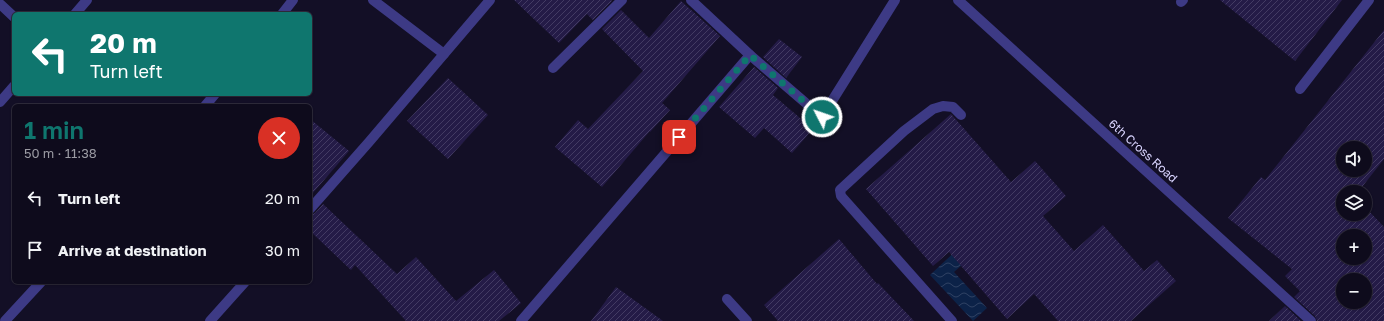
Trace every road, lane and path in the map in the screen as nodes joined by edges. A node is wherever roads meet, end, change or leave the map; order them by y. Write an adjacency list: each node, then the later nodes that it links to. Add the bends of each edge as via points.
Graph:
1 (87, 0): 11 (street)
2 (293, 0): 12 (street)
3 (373, 0): 14 (street)
4 (490, 0): 14 (street)
5 (622, 0): 16 (street)
6 (691, 0): 15 (street)
7 (895, 0): 15 (street, via 822,117)
8 (958, 0): 32 (street, 6th Cross Road)
9 (1369, 0): 18 (street)
10 (0, 4): 13 (street)
11 (77, 12)
12 (284, 12)
13 (12, 15)
14 (444, 54): 23 (street)
15 (750, 55): 29 (street)
16 (553, 68)
17 (12, 88): 20 (street)
18 (1300, 89)
19 (213, 96): 21 (street)
20 (0, 102)
21 (207, 104)
22 (961, 115): 31 (street, via 953,108 933,108 840,190 841,196)
23 (312, 207)
24 (39, 284): 27 (street)
25 (243, 284): 28 (street)
26 (727, 299): 30 (street)
27 (5, 321)
28 (210, 321)
29 (521, 321)
30 (747, 321)
31 (952, 321)
32 (1311, 321)

